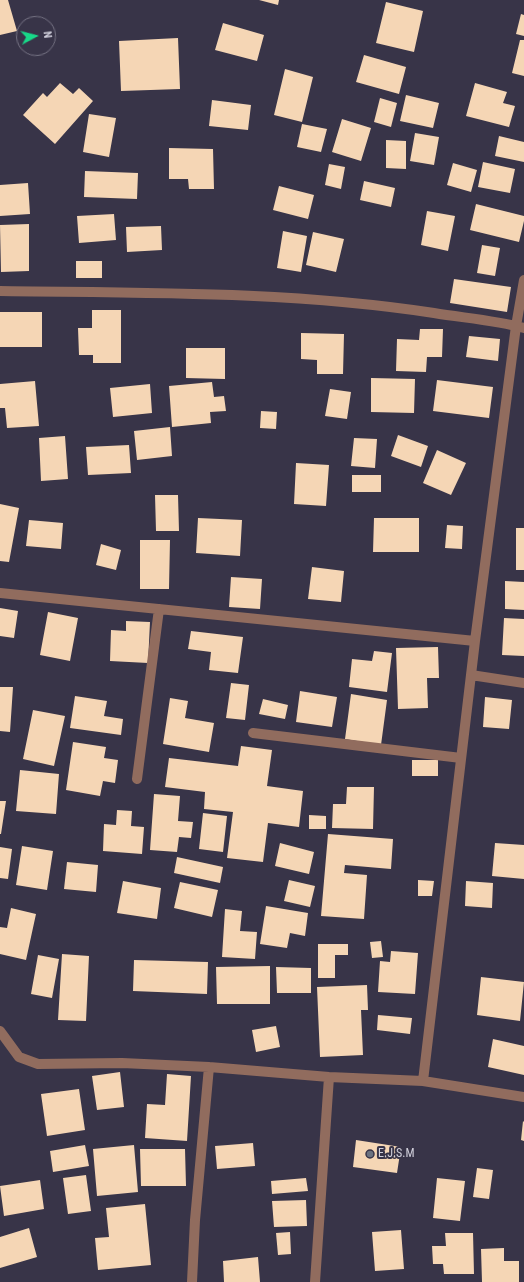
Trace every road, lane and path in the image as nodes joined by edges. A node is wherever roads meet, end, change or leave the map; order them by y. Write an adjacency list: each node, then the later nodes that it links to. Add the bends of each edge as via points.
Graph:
1 (524, 280): 3 (street)
2 (0, 291): 3 (street, via 128,292 313,299 391,306)
3 (520, 327): 6 (street)
4 (0, 593): 5 (street)
5 (159, 609): 6 (street); 11 (street)
6 (475, 641): 7 (street)
7 (471, 675): 8 (street); 10 (street)
8 (524, 683)
9 (253, 733): 10 (street)
10 (461, 758): 15 (street)
11 (137, 779)
12 (0, 1031): 13 (street, via 20,1057 38,1064 122,1063)
13 (208, 1067): 14 (street); 17 (street)
14 (329, 1077): 15 (street); 18 (street)
15 (423, 1081): 16 (street)
16 (524, 1097)
17 (192, 1282)
18 (315, 1282)

